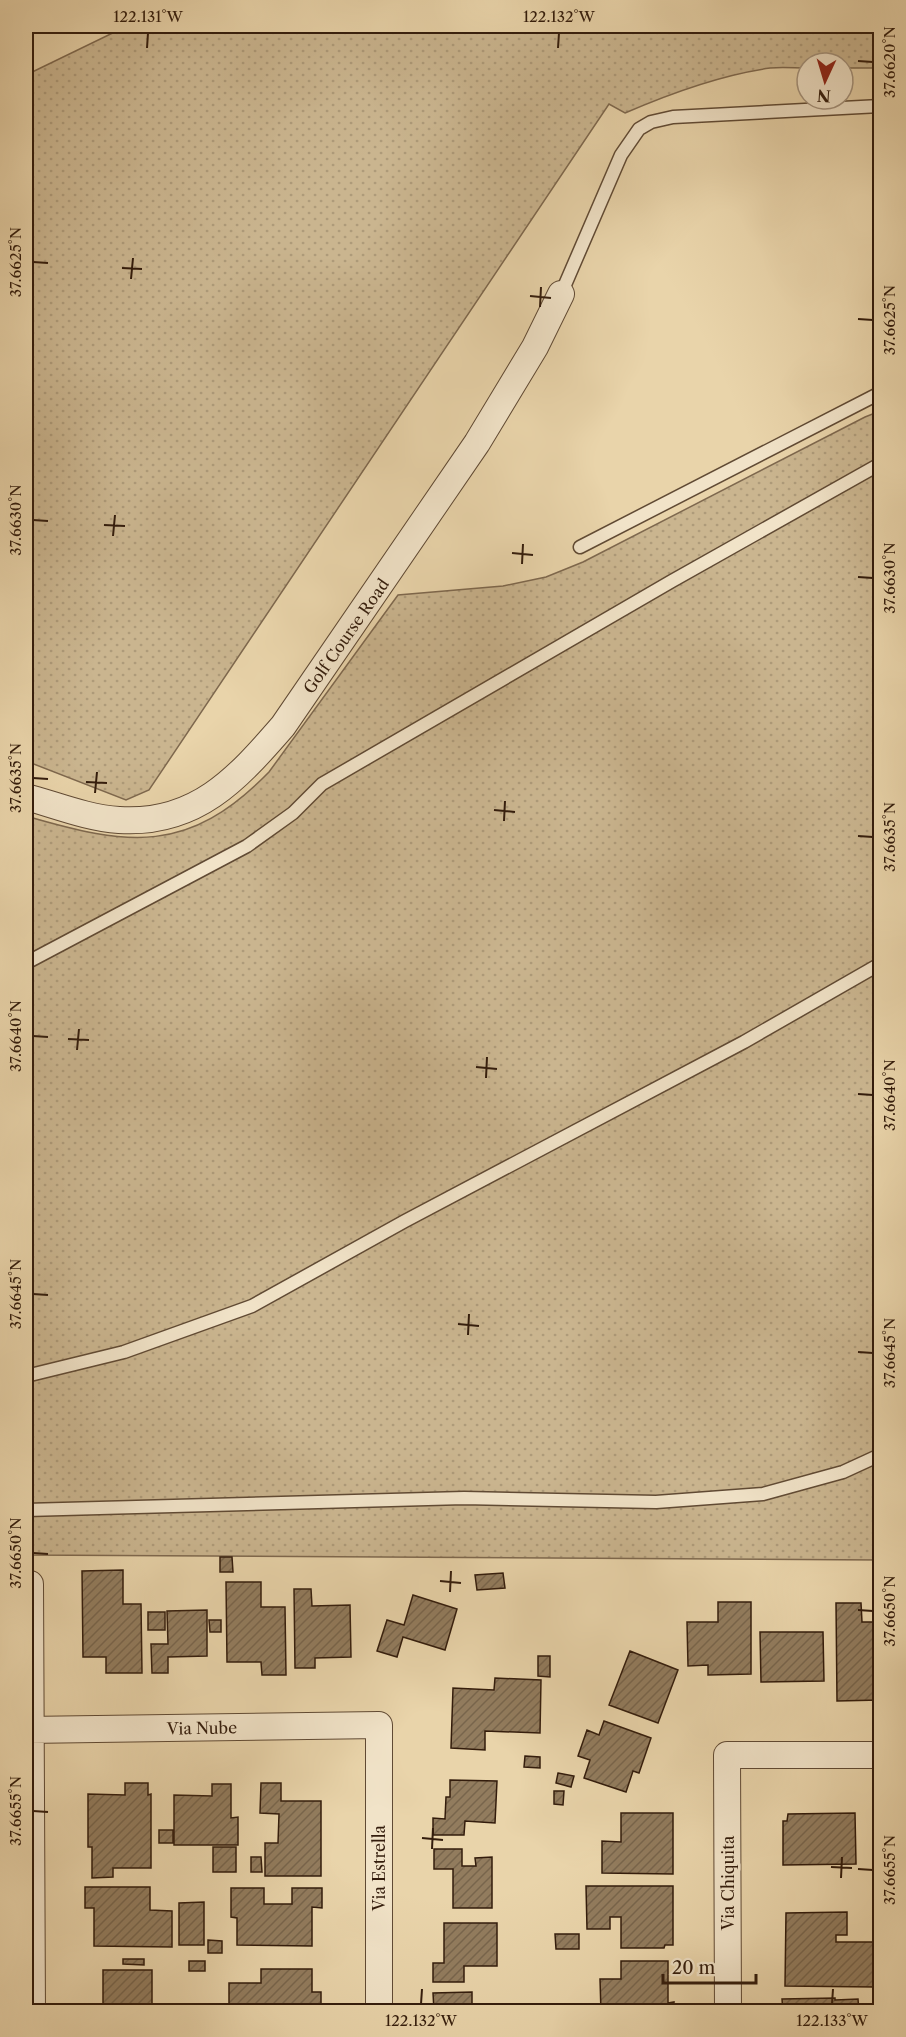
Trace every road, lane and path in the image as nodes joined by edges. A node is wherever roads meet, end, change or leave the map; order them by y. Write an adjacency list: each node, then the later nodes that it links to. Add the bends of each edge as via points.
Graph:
1 (880, 106): 2 (lane, via 673,117 639,129 621,155)
2 (561, 294): 6 (street, Golf Course Road, via 535,347 477,443 283,726 248,766 220,791 191,808 155,819 90,816)
3 (880, 393): 5 (lane)
4 (880, 464): 7 (lane, via 322,784 293,813 247,846)
5 (580, 547)
6 (26, 797)
7 (26, 963)
8 (880, 964): 9 (lane, via 744,1042 252,1306 124,1352)
9 (26, 1376)
10 (880, 1455): 11 (lane, via 843,1472 763,1494 656,1502 464,1498)
11 (26, 1510)
12 (30, 1584): 14 (street)
13 (379, 1725): 14 (street, Via Nube); 17 (street, Via Estrella)
14 (27, 1730): 16 (street)
15 (880, 1755): 18 (street, Via Chiquita, via 727,1755)
16 (32, 2012)
17 (380, 2012)
18 (728, 2012)

